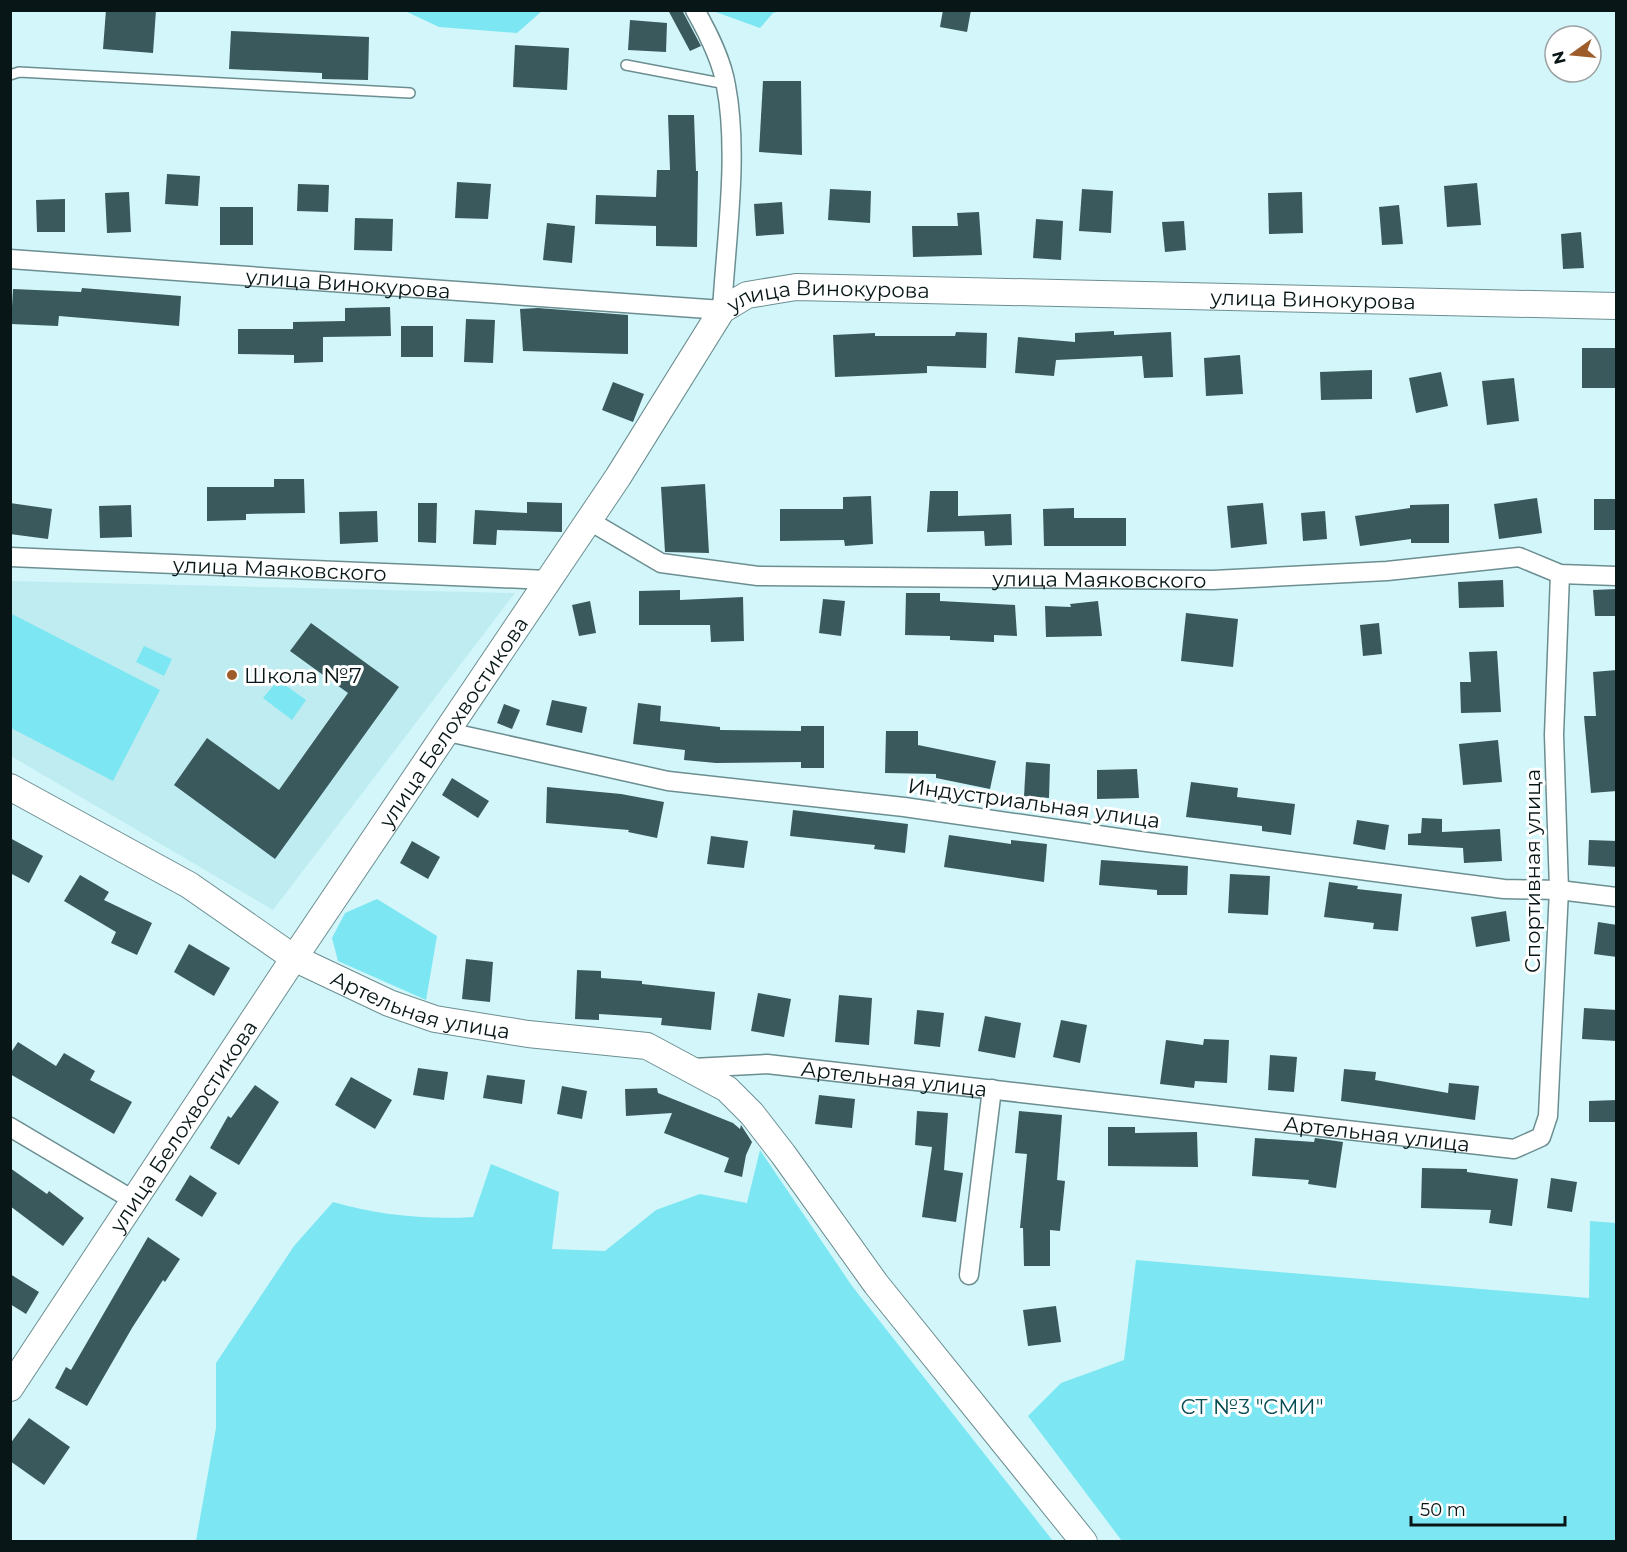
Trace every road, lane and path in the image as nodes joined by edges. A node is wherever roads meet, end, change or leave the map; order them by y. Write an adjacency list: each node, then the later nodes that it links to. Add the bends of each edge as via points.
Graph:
1 (695, 10): 4 (street, улица Белохвостикова)
2 (626, 65): 4 (lane)
3 (10, 75): 5 (lane, via 19,72)
4 (726, 84): 8 (street, улица Белохвостикова, via 732,128)
5 (410, 93)
6 (10, 259): 8 (street, улица Винокурова)
7 (1617, 306): 8 (main road, улица Винокурова, via 796,287 747,295)
8 (722, 310): 9 (main road, улица Белохвостикова)
9 (588, 520): 11 (street, улица Маяковского, via 661,563 758,576 1213,580 1387,571 1519,557); 13 (main road, улица Белохвостикова)
10 (10, 557): 13 (street, улица Маяковского)
11 (1560, 574): 12 (street, улица Маяковского); 16 (street, Спортивная улица, via 1554,735)
12 (1617, 576)
13 (548, 580): 14 (main road, улица Белохвостикова)
14 (448, 732): 16 (street, Индустриальная улица, via 668,781 904,807 1504,889); 18 (main road, улица Белохвостикова)
15 (10, 787): 18 (main road, via 189,885)
16 (1559, 890): 17 (street, Индустриальная улица); 22 (street, Спортивная улица, via 1548,1116 1541,1137)
17 (1617, 897)
18 (294, 958): 19 (main road, Артельная улица, via 389,1003 435,1019 528,1034 647,1046); 23 (main road, улица Белохвостикова)
19 (693, 1068): 20 (street, Артельная улица, via 767,1064); 26 (main road, via 727,1089 752,1114 876,1284)
20 (992, 1089): 22 (street, Артельная улица); 24 (street)
21 (10, 1127): 23 (street)
22 (1514, 1149)
23 (133, 1200): 25 (main road, улица Белохвостикова)
24 (969, 1275)
25 (10, 1388)
26 (1084, 1542)

